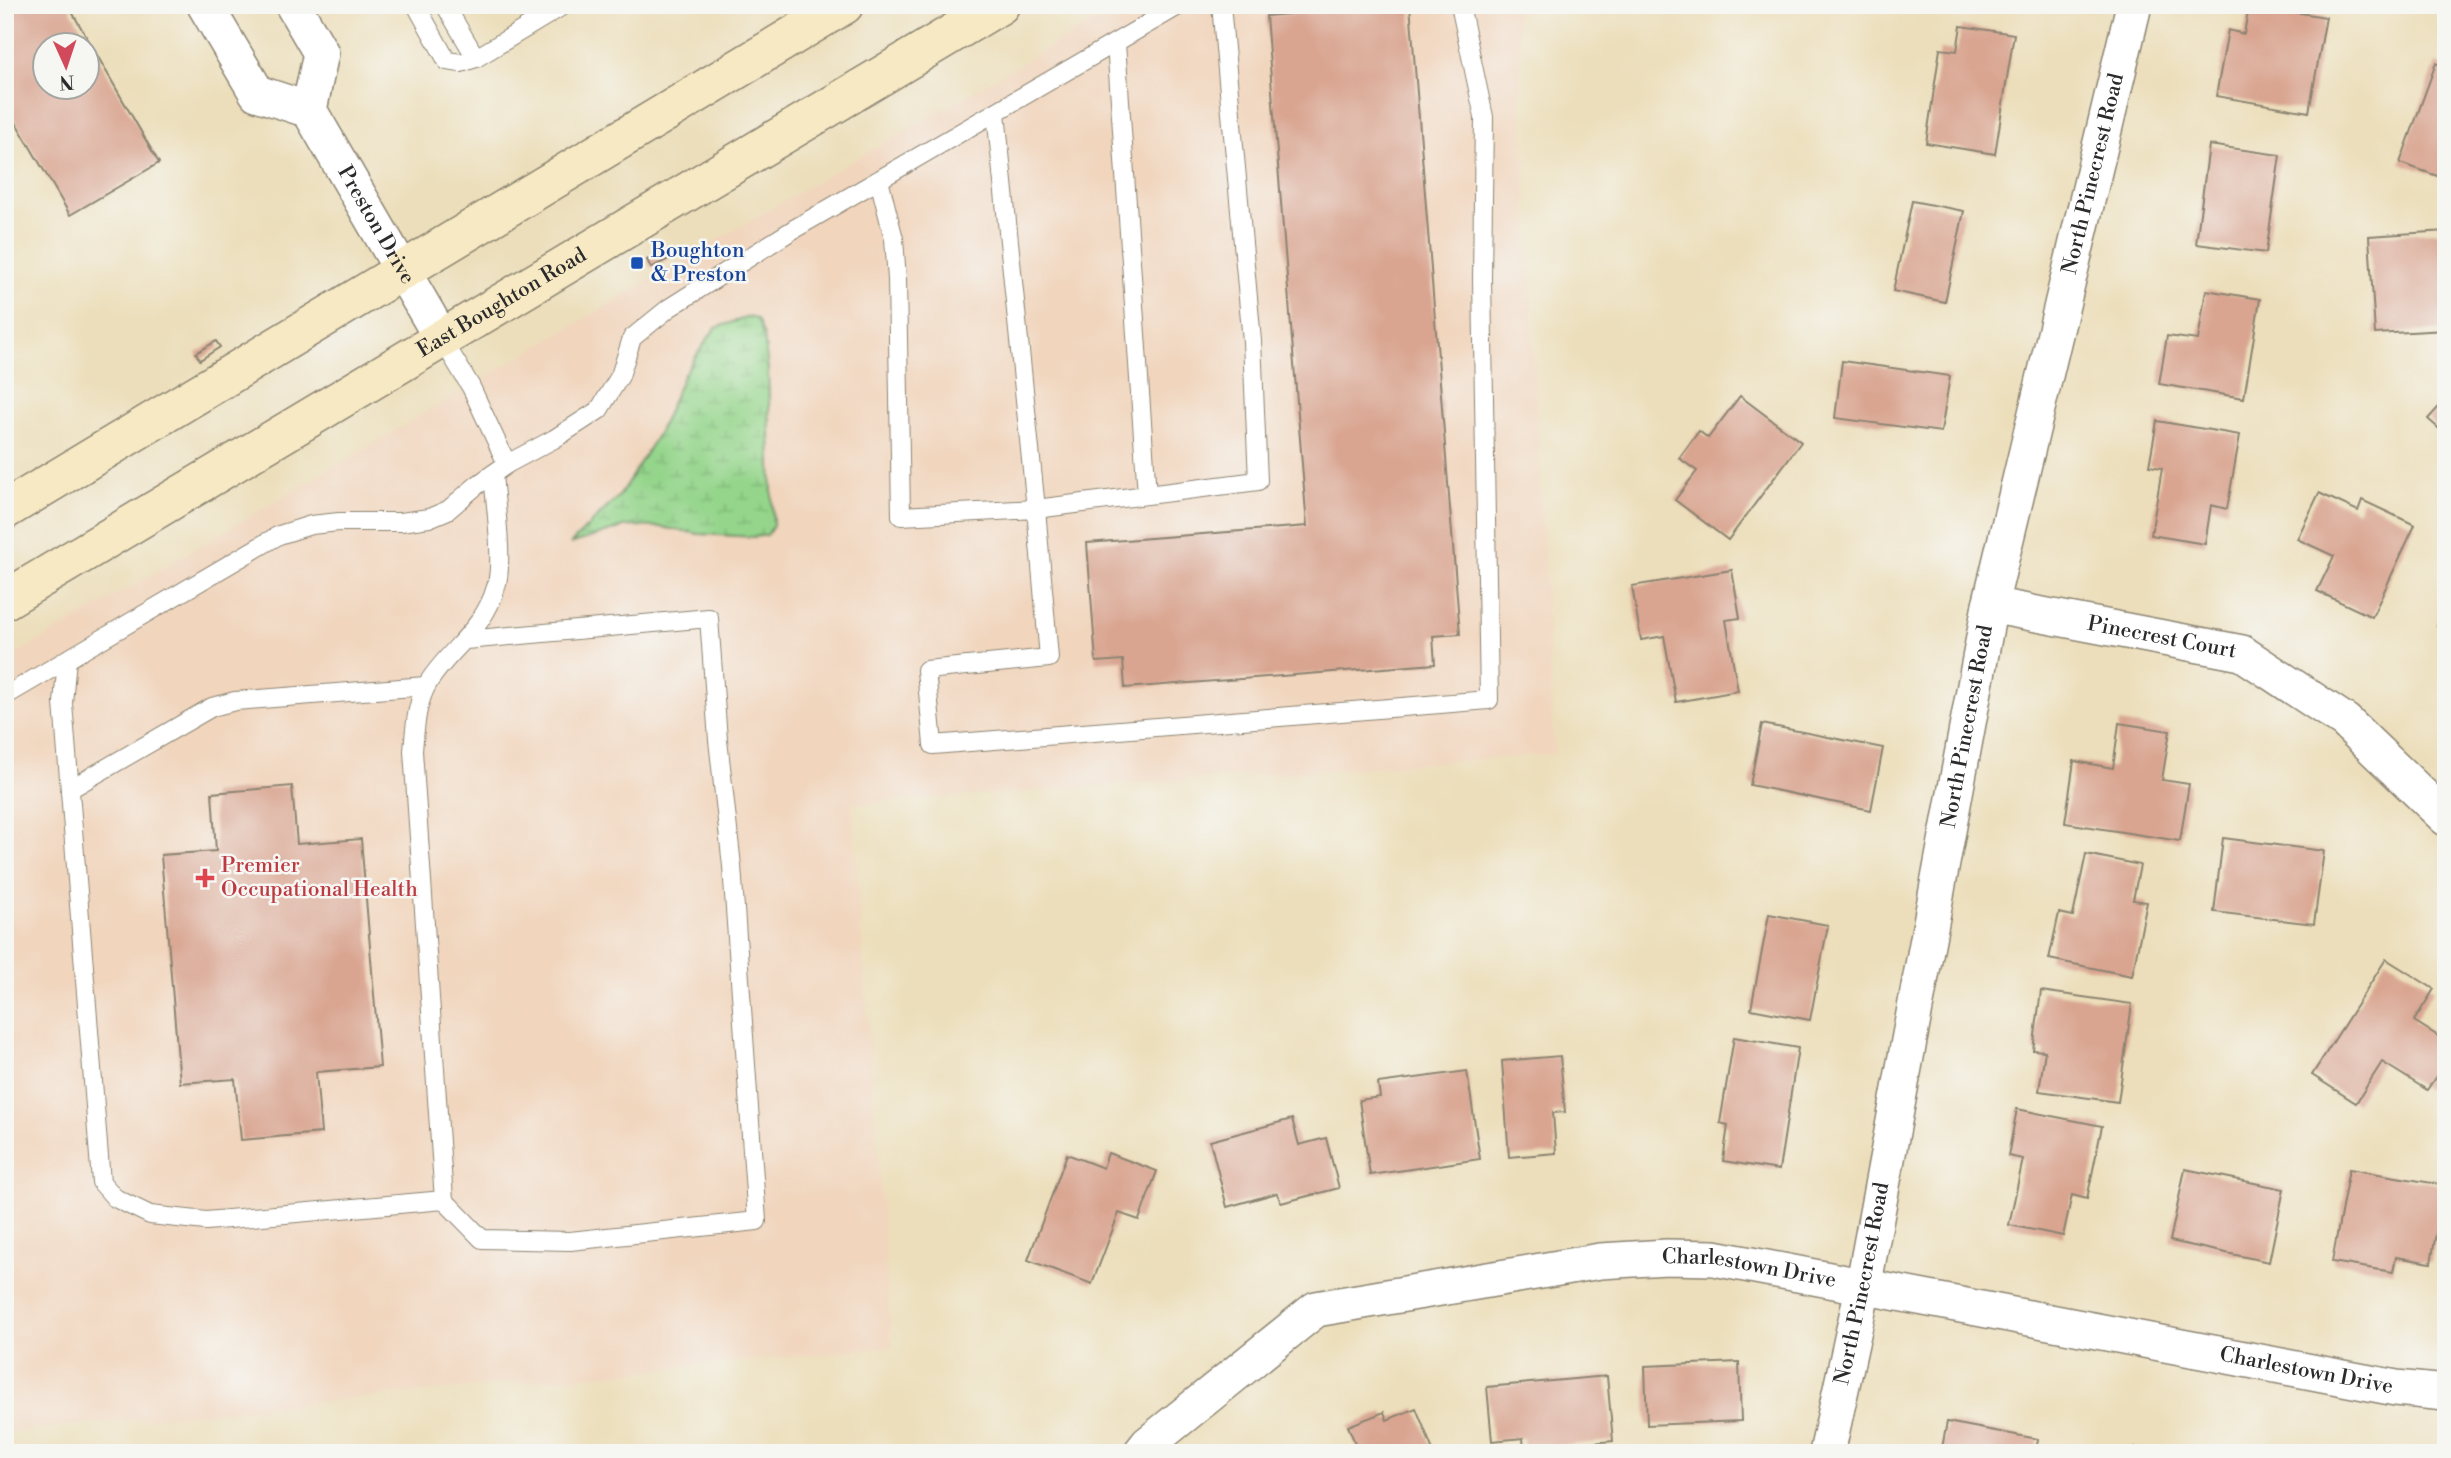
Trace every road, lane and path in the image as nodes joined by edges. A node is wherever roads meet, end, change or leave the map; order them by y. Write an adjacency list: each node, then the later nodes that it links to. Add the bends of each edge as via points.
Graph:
1 (205, 5): 14 (street, via 257,93)
2 (293, 5): 14 (street, via 321,53)
3 (416, 5): 13 (lane, via 447,61)
4 (445, 5): 13 (lane)
5 (564, 5): 13 (lane)
6 (844, 5): 17 (main road)
7 (1000, 5): 18 (main road, East Boughton Road)
8 (1180, 5): 12 (lane)
9 (1221, 5): 20 (lane, via 1252,341 1258,481)
10 (1460, 5): 21 (lane, via 1484,117 1489,700 933,745 926,670 1049,658)
11 (2134, 5): 24 (street, North Pinecrest Road)
12 (1116, 43): 15 (lane); 20 (lane)
13 (476, 58)
14 (309, 110): 17 (street, Preston Drive)
15 (996, 113): 16 (lane); 21 (lane)
16 (879, 180): 19 (lane, via 669,307 632,338 620,376 598,410); 21 (lane, via 894,239 897,279 901,516)
17 (403, 272): 18 (street, Preston Drive); 22 (main road)
18 (442, 338): 19 (lane, via 471,387); 23 (main road, East Boughton Road)
19 (500, 469): 25 (lane, via 497,586); 26 (lane, via 448,510 429,518 311,525 278,535)
20 (1147, 495): 21 (lane)
21 (1036, 509)
22 (5, 510)
23 (5, 600)
24 (1990, 604): 30 (street, Pinecrest Court, via 2242,653 2345,721); 32 (street, North Pinecrest Road)
25 (466, 640): 27 (lane); 31 (lane, via 709,618 733,866 757,1220 570,1241 482,1239)
26 (67, 659): 28 (lane); 29 (lane, via 63,703)
27 (426, 686): 29 (lane, via 236,701 212,707); 31 (lane, via 413,751)
28 (5, 696)
29 (70, 789): 31 (lane, via 102,1182 115,1198 150,1215 206,1221)
30 (2446, 818)
31 (444, 1200)
32 (1863, 1288): 33 (street, Charlestown Drive, via 2396,1388); 34 (street, Charlestown Drive, via 1714,1258 1667,1257 1600,1261 1316,1309); 35 (street, North Pinecrest Road)
33 (2446, 1393)
34 (1141, 1453)
35 (1827, 1453)

